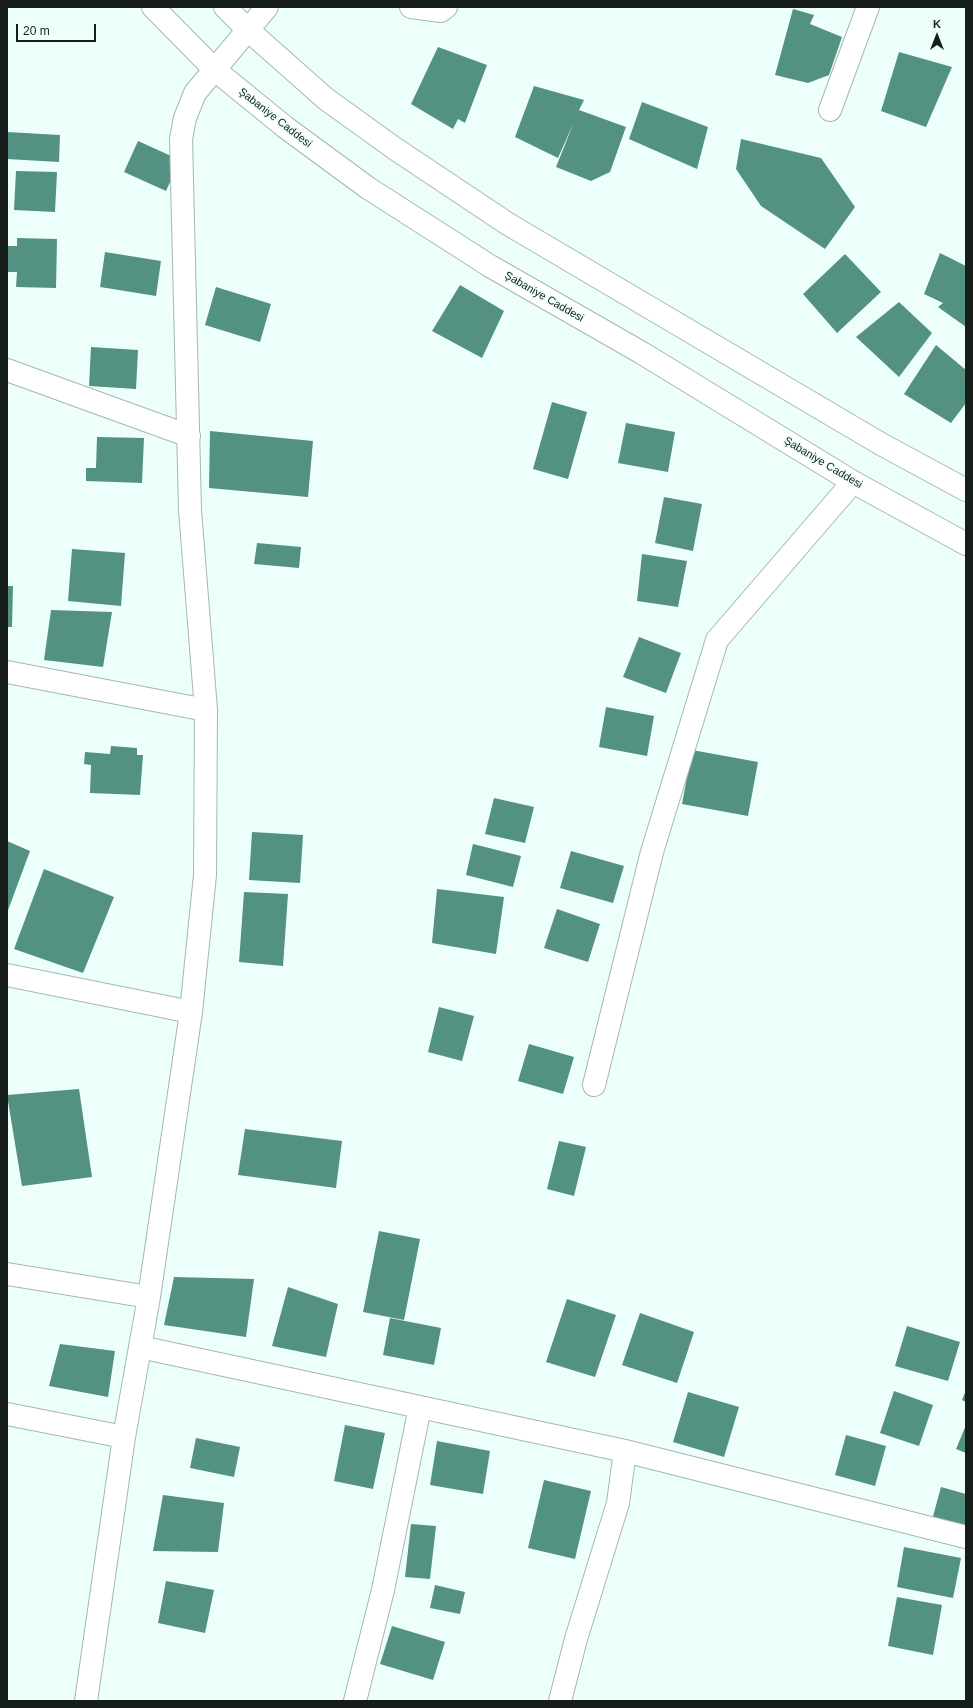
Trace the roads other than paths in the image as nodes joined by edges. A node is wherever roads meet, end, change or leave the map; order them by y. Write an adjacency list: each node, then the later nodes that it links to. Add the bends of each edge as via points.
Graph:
1 (153, 7): 8 (main road, Şabaniye Caddesi)
2 (226, 7): 7 (main road)
3 (267, 7): 7 (main road)
4 (411, 7): 5 (main road, via 442,11)
5 (446, 7)
6 (868, 7): 9 (main road)
7 (248, 30): 8 (main road); 13 (main road, via 326,98 394,148 508,224 874,440)
8 (215, 70): 11 (main road, via 195,93 185,118 181,140); 12 (main road, Şabaniye Caddesi, via 285,127 368,188 490,266 642,353)
9 (830, 110)
10 (7, 370): 11 (main road)
11 (189, 436): 16 (main road, via 190,510)
12 (854, 482): 14 (main road, Şabaniye Caddesi); 19 (main road, via 717,640 652,852)
13 (966, 490)
14 (966, 544)
15 (7, 672): 16 (main road)
16 (206, 710): 18 (main road, via 204,875)
17 (7, 975): 18 (main road)
18 (191, 1012): 21 (main road)
19 (594, 1085)
20 (7, 1274): 21 (main road)
21 (149, 1297): 22 (main road)
22 (140, 1347): 23 (main road); 25 (main road)
23 (420, 1407): 26 (main road); 29 (main road, via 383,1590)
24 (7, 1414): 25 (main road)
25 (124, 1437): 28 (main road)
26 (625, 1451): 27 (main road); 30 (main road, via 618,1504 576,1639)
27 (966, 1537)
28 (86, 1701)
29 (355, 1701)
30 (560, 1701)

